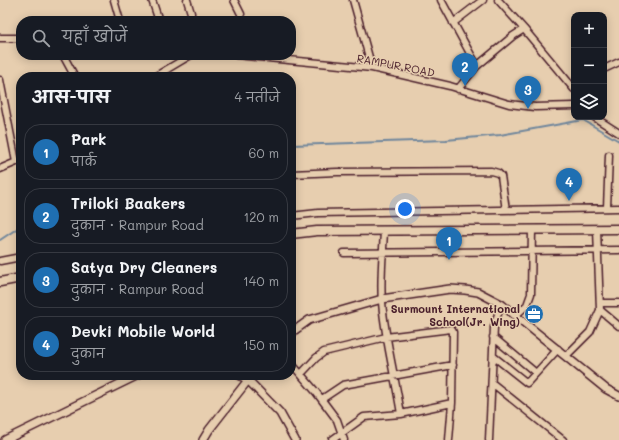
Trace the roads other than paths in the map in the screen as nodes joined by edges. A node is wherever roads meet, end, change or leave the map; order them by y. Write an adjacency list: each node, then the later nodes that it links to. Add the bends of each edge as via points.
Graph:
1 (114, 0): 10 (street)
2 (152, 0): 11 (street)
3 (187, 0): 12 (street)
4 (234, 0): 9 (street)
5 (353, 0): 22 (street)
6 (441, 0): 13 (street)
7 (483, 0): 13 (street)
8 (498, 0): 14 (street)
9 (241, 14)
10 (119, 16)
11 (157, 16)
12 (191, 16)
13 (454, 23): 21 (street)
14 (524, 29): 21 (street); 27 (street)
15 (0, 38): 16 (street)
16 (16, 38)
17 (66, 60): 24 (street)
18 (183, 60): 25 (street)
19 (288, 60): 22 (street, RAMPUR ROAD)
20 (619, 62): 23 (street)
21 (477, 66): 28 (street)
22 (372, 68): 28 (street, RAMPUR ROAD)
23 (607, 68)
24 (72, 72)
25 (164, 72)
26 (0, 80): 32 (street)
27 (572, 84)
28 (458, 88): 29 (street, RAMPUR ROAD, via 509,104 535,107)
29 (571, 106)
30 (599, 120): 31 (street)
31 (619, 133)
32 (16, 152)
33 (609, 155): 37 (street)
34 (16, 162): 35 (street)
35 (0, 169)
36 (296, 174): 39 (street, via 491,171 501,176)
37 (607, 208): 38 (street); 39 (street)
38 (619, 208)
39 (506, 210): 40 (street)
40 (296, 215)
41 (597, 229): 42 (main road); 43 (main road); 46 (street)
42 (619, 229)
43 (532, 230): 44 (main road); 48 (street)
44 (384, 231): 45 (main road); 49 (street)
45 (296, 233)
46 (598, 250): 47 (street); 48 (street); 58 (street)
47 (619, 250)
48 (532, 251): 49 (street); 59 (street, via 531,294 527,305)
49 (383, 252): 50 (street); 55 (street)
50 (344, 253)
51 (16, 259): 52 (street)
52 (0, 261)
53 (16, 279): 54 (main road)
54 (0, 282)
55 (382, 299): 57 (street, via 450,289 478,292); 61 (street, via 309,320); 62 (street)
56 (619, 303): 58 (street)
57 (501, 304): 59 (street); 63 (street)
58 (600, 306): 60 (street); 66 (street, via 590,332)
59 (515, 316): 64 (street)
60 (619, 326)
61 (296, 330)
62 (386, 337): 67 (street, via 453,330); 70 (street, via 324,352); 71 (street)
63 (493, 337): 65 (street); 69 (street)
64 (558, 349): 66 (street); 69 (street)
65 (493, 356): 69 (street, via 526,382); 75 (street)
66 (566, 356): 76 (street, via 606,389)
67 (453, 365): 71 (street); 78 (street)
68 (296, 368): 70 (street)
69 (536, 373)
70 (301, 374): 77 (street)
71 (394, 375): 77 (street, via 342,385); 79 (street)
72 (128, 380): 81 (street)
73 (248, 380): 82 (street)
74 (252, 380): 83 (street, via 280,413)
75 (492, 384): 86 (street); 87 (street)
76 (619, 396)
77 (322, 399): 80 (street, via 337,420)
78 (452, 403): 79 (street); 85 (street)
79 (401, 414): 80 (street, via 364,417)
80 (343, 437): 84 (street)
81 (5, 440)
82 (203, 440)
83 (295, 440)
84 (332, 440)
85 (449, 440)
86 (489, 440)
87 (563, 440)

